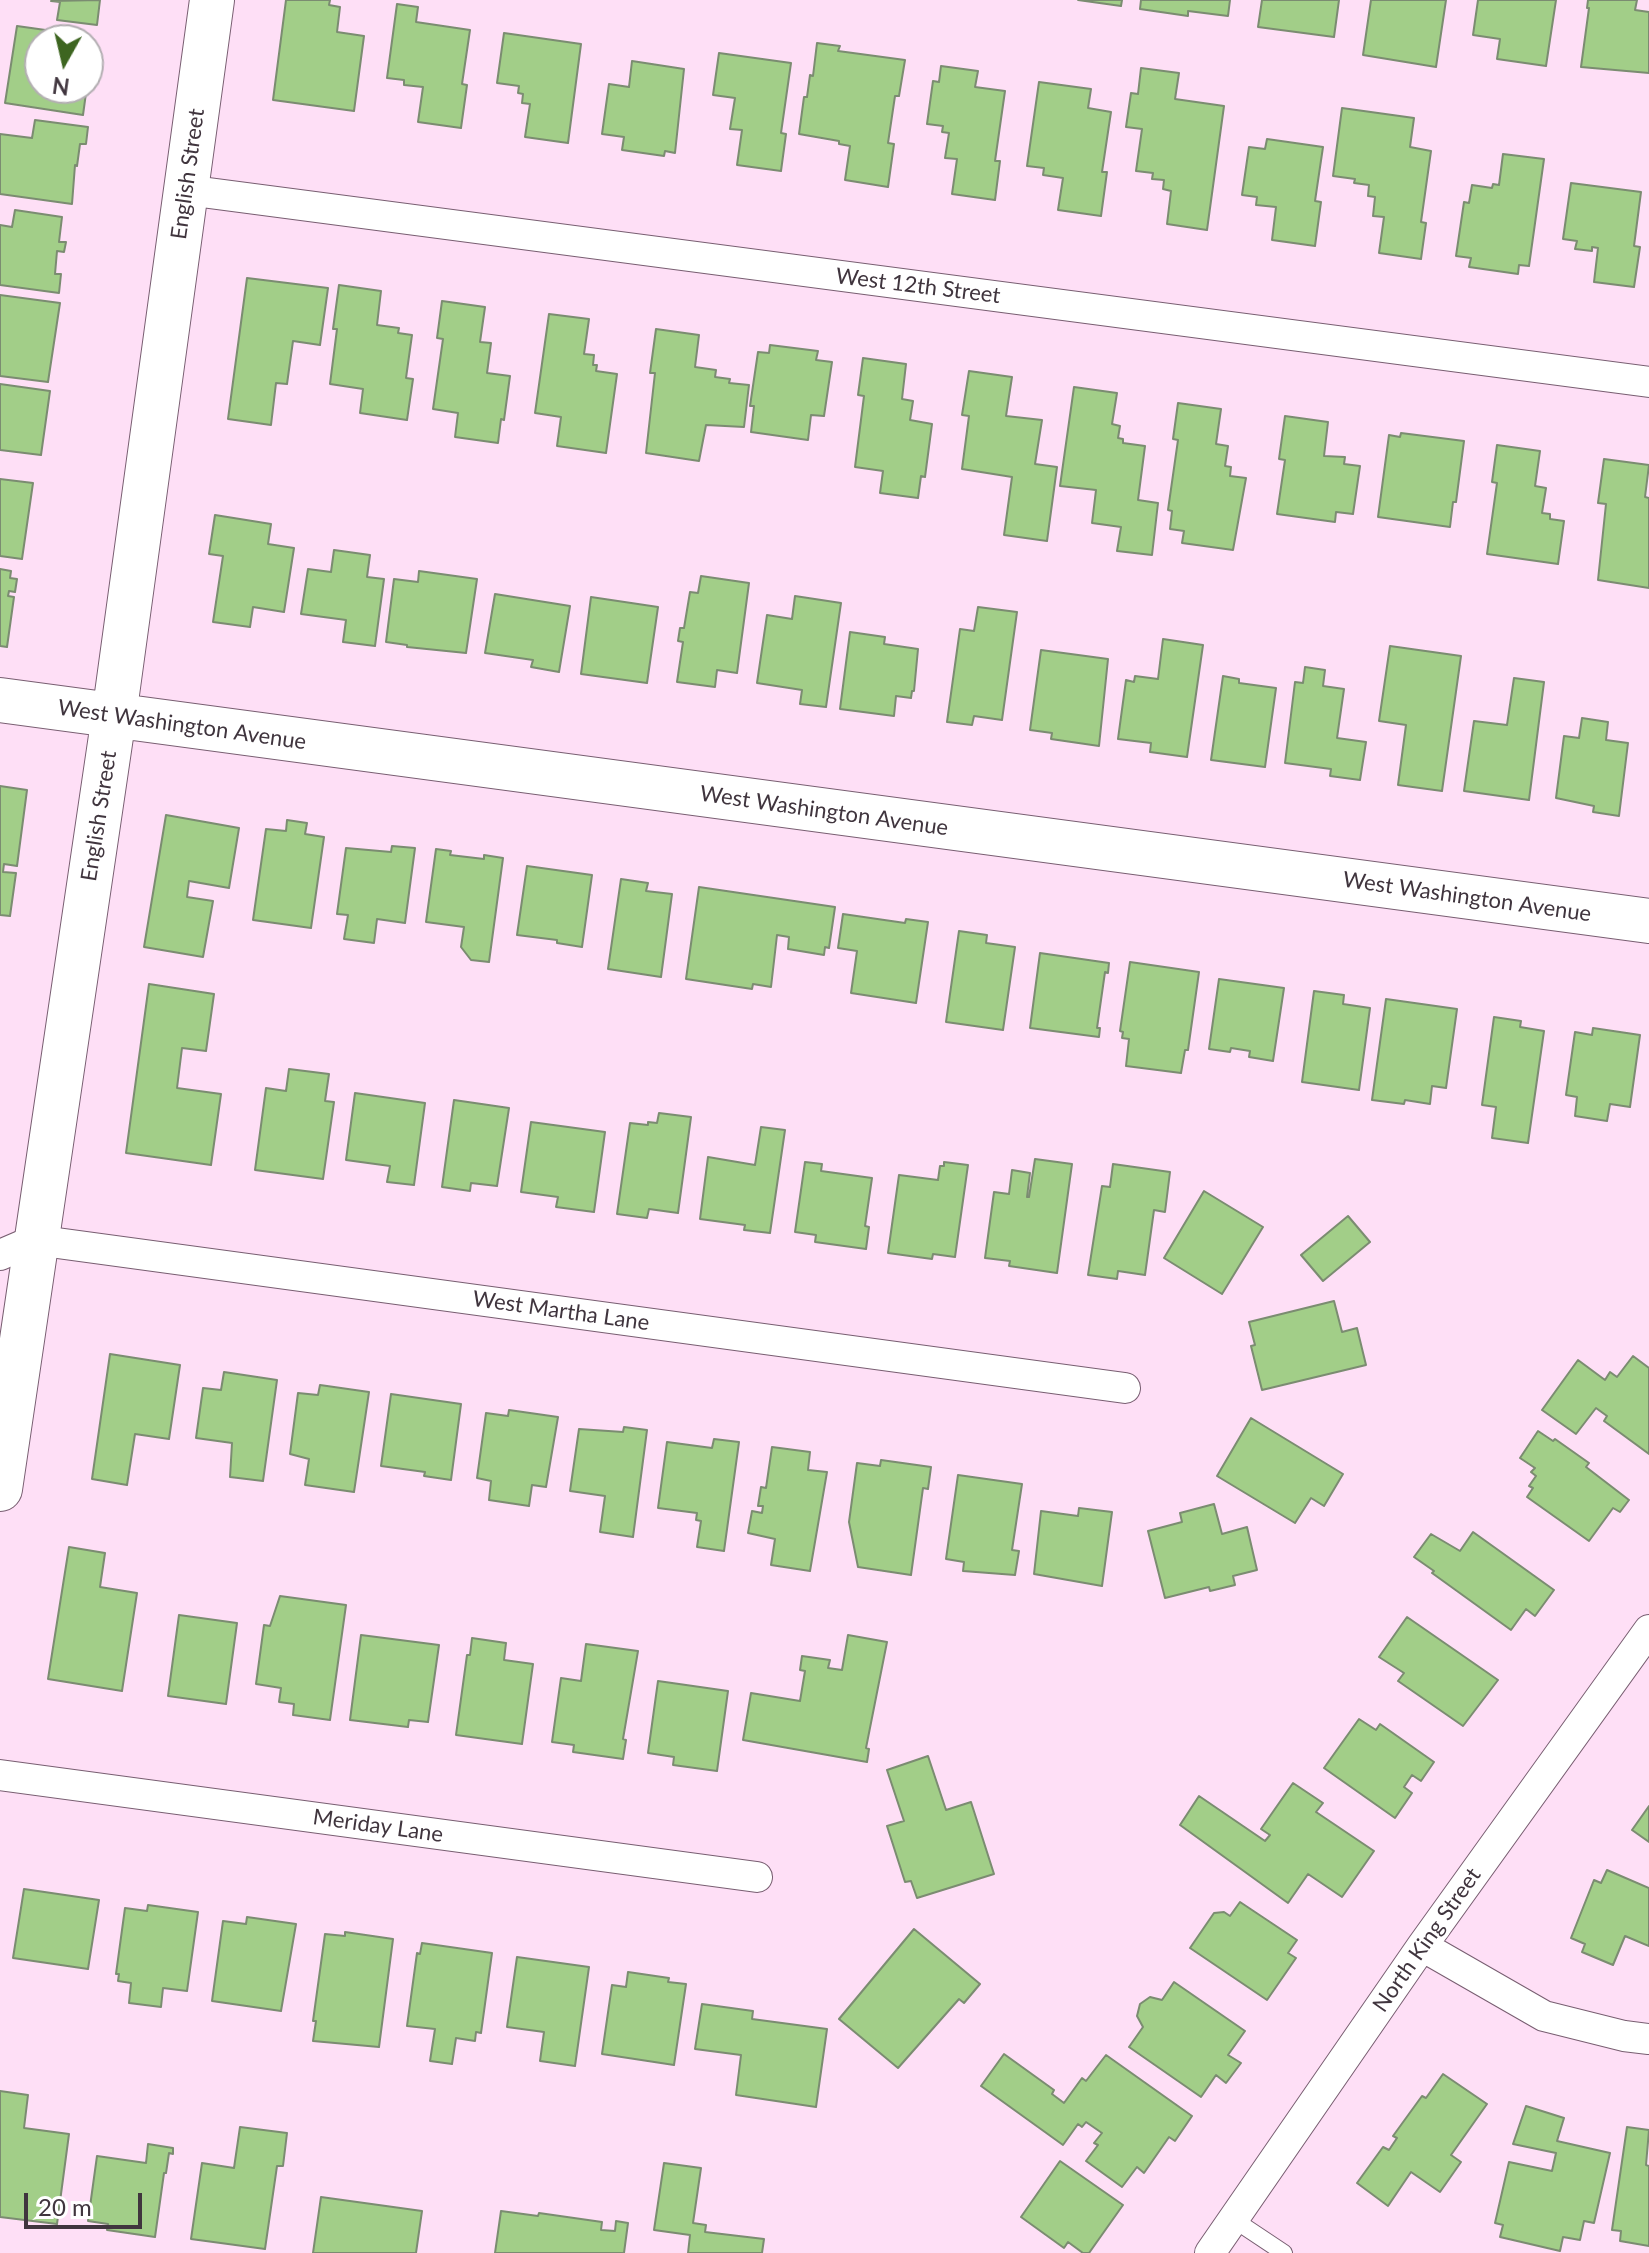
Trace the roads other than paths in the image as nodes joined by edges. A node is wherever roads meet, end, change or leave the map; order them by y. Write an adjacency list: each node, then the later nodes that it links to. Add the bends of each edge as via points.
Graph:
1 (212, 0): 2 (street, English Street)
2 (186, 190): 3 (street, West 12th Street); 5 (street, English Street)
3 (1649, 382)
4 (0, 700): 5 (street, West Washington Avenue)
5 (114, 716): 6 (street, West Washington Avenue); 7 (street, English Street)
6 (1649, 921)
7 (17, 1247): 8 (street, West Martha Lane); 9 (street, English Street)
8 (1125, 1388)
9 (0, 1489)
10 (1649, 1630): 13 (street, North King Street)
11 (0, 1775): 12 (street, Meriday Lane)
12 (757, 1877)
13 (1422, 1946): 14 (street, via 1544,2016); 15 (street, North King Street)
14 (1649, 2039)
15 (1233, 2219): 16 (street, North King Street); 17 (lane)
16 (1210, 2253)
17 (1284, 2253)

